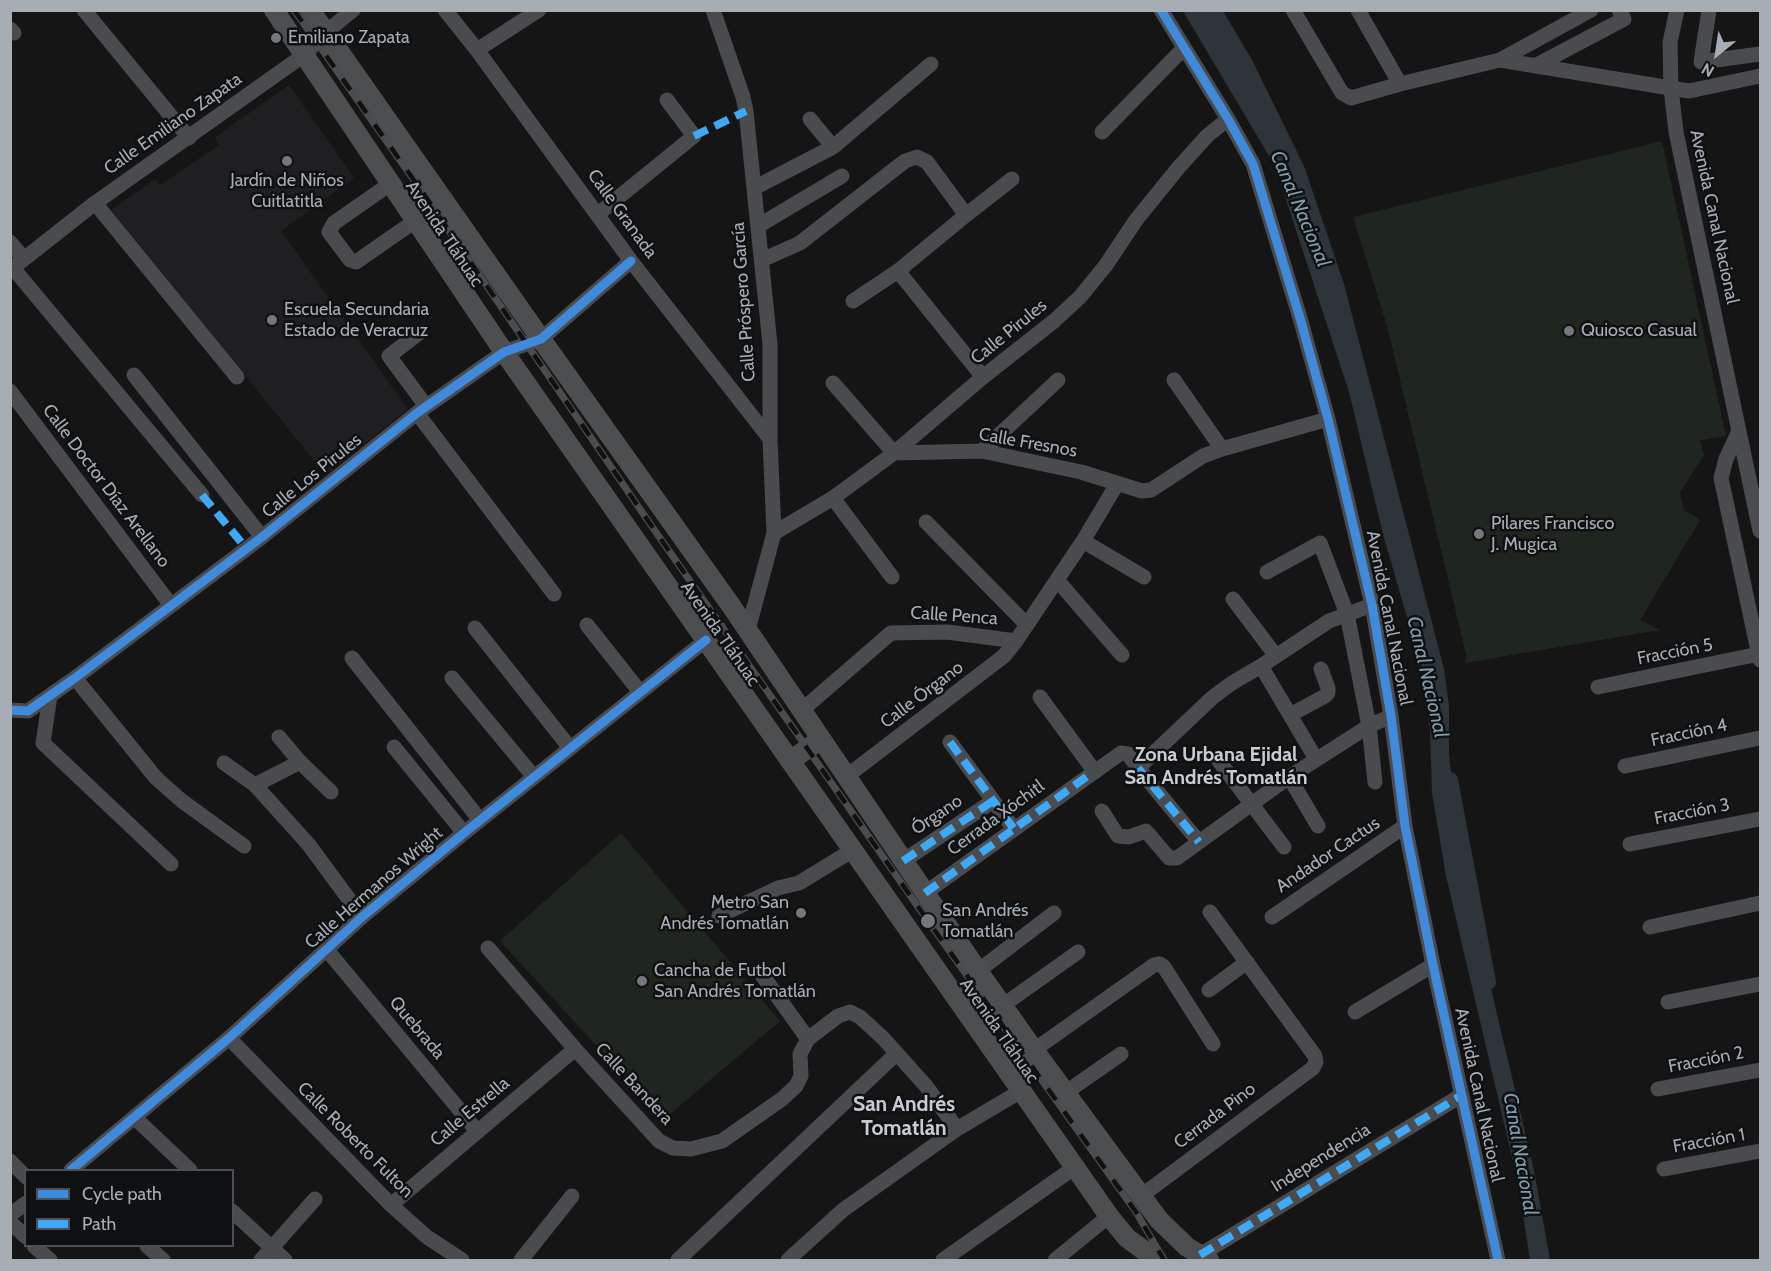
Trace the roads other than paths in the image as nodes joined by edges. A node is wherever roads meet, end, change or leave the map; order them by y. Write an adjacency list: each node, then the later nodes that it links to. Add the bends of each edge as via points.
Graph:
1 (84, 10): 30 (street)
2 (274, 10): 19 (main road, Avenida Tláhuac)
3 (310, 10): 15 (main road, Avenida Tláhuac)
4 (353, 10): 15 (street, Calle Emiliano Zapata)
5 (445, 10): 17 (street, Calle Granada)
6 (539, 10): 17 (street)
7 (713, 10): 35 (street, Calle Próspero García, via 743,97)
8 (1161, 10): 16 (street, Avenida Canal Nacional)
9 (1293, 10): 24 (street, via 1342,93 1352,98)
10 (1358, 10): 24 (street)
11 (1591, 10): 20 (street)
12 (1619, 10): 22 (street, via 1624,19)
13 (1677, 10): 25 (street, Avenida Canal Nacional, via 1670,42)
14 (1708, 10): 18 (street, via 1701,62)
15 (325, 33): 19 (street, Calle Emiliano Zapata); 48 (main road, Avenida Tláhuac)
16 (1184, 48): 27 (street, Avenida Canal Nacional); 29 (street)
17 (477, 50): 37 (street, Calle Granada)
18 (1761, 54)
19 (304, 55): 30 (street, Calle Emiliano Zapata); 34 (main road, Avenida Tláhuac)
20 (1500, 60): 22 (street); 24 (street)
21 (932, 64): 31 (street)
22 (1535, 66): 25 (street)
23 (1761, 76): 25 (street, via 1689,91)
24 (1400, 84)
25 (1671, 89): 59 (street, Avenida Canal Nacional, via 1676,132)
26 (667, 100): 37 (street, via 694,136)
27 (1228, 118): 52 (street, Calle Pirules, via 1179,167 1080,297); 58 (street, Avenida Canal Nacional, via 1253,164)
28 (810, 119): 31 (street)
29 (1102, 132)
30 (189, 138): 36 (street, Calle Emiliano Zapata)
31 (833, 147): 35 (street)
32 (842, 176): 40 (street)
33 (1012, 178): 38 (street)
34 (390, 184): 39 (main road, Avenida Tláhuac); 39 (street, via 334,223 329,232 350,260 356,262)
35 (754, 188): 40 (street, Calle Próspero García)
36 (95, 203): 44 (street, Calle Emiliano Zapata); 51 (street)
37 (598, 214): 43 (street, Calle Granada)
38 (966, 215): 42 (street, via 927,162 917,157 904,162 800,243); 45 (street)
39 (415, 221): 49 (main road, Avenida Tláhuac)
40 (758, 226): 42 (street, Calle Próspero García)
41 (10, 242): 44 (street)
42 (762, 260): 60 (street, Calle Próspero García, via 770,344)
43 (631, 261): 48 (street, Calle Los Pirules); 60 (street, Calle Granada)
44 (16, 266): 65 (street)
45 (898, 271): 46 (street); 52 (street)
46 (853, 302)
47 (419, 333): 57 (street, via 390,356)
48 (541, 339): 49 (street, Calle Los Pirules); 84 (main road, Avenida Tláhuac)
49 (504, 352): 57 (street, Calle Los Pirules); 85 (main road, Avenida Tláhuac)
50 (134, 375): 70 (street)
51 (237, 377)
52 (983, 377): 63 (street, Calle Pirules)
53 (1058, 380): 62 (street)
54 (1173, 380): 61 (street)
55 (833, 383): 63 (street)
56 (10, 391): 78 (street, Calle Doctor Díaz Arellano)
57 (421, 409): 70 (street, Calle Los Pirules); 76 (street)
58 (1328, 419): 61 (street, Calle Fresnos); 79 (street, Avenida Canal Nacional)
59 (1739, 431): 68 (street, Avenida Canal Nacional); 89 (street, via 1721,478)
60 (770, 439): 69 (street, Calle Próspero García)
61 (1222, 449): 64 (street, Calle Fresnos, via 1203,456 1151,490)
62 (982, 452): 63 (street, Calle Fresnos); 64 (street, Calle Fresnos, via 1081,472)
63 (894, 453): 66 (street, Calle Pirules)
64 (1117, 484): 71 (street, Calle Penca)
65 (202, 495)
66 (833, 498): 69 (street, Calle Pirules); 73 (street)
67 (926, 522): 82 (street)
68 (1761, 531)
69 (774, 533): 84 (street, Calle Próspero García)
70 (262, 537): 78 (street, Calle Los Pirules)
71 (1083, 541): 74 (street); 75 (street, Calle Penca)
72 (1268, 572): 80 (street, via 1320,543)
73 (892, 577)
74 (1144, 577)
75 (1058, 580): 82 (street, Calle Penca); 87 (street)
76 (554, 594)
77 (1233, 600): 88 (street)
78 (170, 604): 93 (street, Calle Los Pirules)
79 (1372, 605): 80 (street); 102 (street, Avenida Canal Nacional)
80 (1347, 614): 88 (street, via 1329,621); 103 (street)
81 (587, 625): 96 (street)
82 (1027, 625): 86 (street, Calle Penca)
83 (475, 628): 109 (street)
84 (747, 630): 100 (main road, Avenida Tláhuac)
85 (706, 640): 96 (street, Calle Hermanos Wright); 111 (main road, Avenida Tláhuac)
86 (1016, 641): 100 (street, Calle Penca, via 947,632 891,633); 118 (street, Calle Órgano, via 978,678)
87 (1122, 655)
88 (1276, 656): 91 (street)
89 (1760, 657): 95 (street, Fracción 5)
90 (352, 658): 128 (street)
91 (1261, 666): 101 (street); 116 (street, via 1213,697)
92 (1321, 669): 101 (street, via 1328,693)
93 (75, 678): 97 (street, Calle Los Pirules); 135 (street, via 156,778)
94 (452, 678): 119 (street)
95 (1598, 687)
96 (640, 692): 109 (street, Calle Hermanos Wright)
97 (50, 696): 99 (street, Calle Los Pirules, via 28,711); 139 (street, via 43,743)
98 (1040, 697): 117 (street)
99 (10, 710)
100 (802, 710): 106 (main road, Avenida Tláhuac)
101 (1290, 715): 110 (street)
102 (1391, 716): 103 (street); 130 (street, Avenida Canal Nacional)
103 (1369, 726): 110 (street); 121 (street)
104 (279, 737): 113 (street)
105 (1761, 738): 115 (street, Fracción 4)
106 (821, 739): 111 (main road); 118 (main road, Avenida Tláhuac)
107 (950, 742): 124 (street)
108 (394, 747): 132 (street)
109 (570, 748): 119 (street, Calle Hermanos Wright)
110 (1316, 759): 120 (street)
111 (790, 761): 137 (main road, Avenida Tláhuac)
112 (1219, 761): 125 (street)
113 (300, 762): 122 (street); 123 (street)
114 (224, 763): 122 (street)
115 (1625, 766)
116 (1138, 768): 117 (street, Cerrada Xóchitl, via 1125,752); 133 (street)
117 (1092, 773): 131 (street, Cerrada Xóchitl)
118 (847, 776): 138 (main road, Avenida Tláhuac)
119 (534, 777): 128 (street, Calle Hermanos Wright)
120 (1289, 777): 125 (street); 129 (street)
121 (1375, 782)
122 (255, 785): 145 (street, via 309,845)
123 (331, 792)
124 (993, 801): 131 (street); 138 (street, Órgano)
125 (1250, 805): 133 (street); 136 (street)
126 (1102, 811): 133 (street, via 1118,836 1146,831 1169,858 1177,858)
127 (1761, 819): 134 (street, Fracción 3)
128 (480, 820): 132 (street, Calle Hermanos Wright)
129 (1318, 826)
130 (1405, 826): 146 (street, Andador Cactus); 152 (street, Avenida Canal Nacional)
131 (1014, 829): 140 (street, Cerrada Xóchitl)
132 (464, 833): 145 (street, Calle Hermanos Wright)
133 (1199, 842)
134 (1630, 844)
135 (244, 846)
136 (1284, 847)
137 (853, 850): 144 (street, via 799,883 778,888); 169 (main road, Avenida Tláhuac)
138 (903, 861): 140 (main road, Avenida Tláhuac)
139 (171, 864)
140 (925, 893): 153 (main road, Avenida Tláhuac)
141 (1761, 903): 147 (street)
142 (1210, 912): 151 (street)
143 (1054, 913): 153 (street)
144 (719, 916)
145 (362, 917): 149 (street, Calle Hermanos Wright)
146 (1272, 917)
147 (1650, 927)
148 (488, 948): 163 (street, Calle Bandera)
149 (327, 950): 160 (street, Calle Hermanos Wright); 174 (street, Quebrada)
150 (1077, 952): 158 (street)
151 (1247, 962): 156 (street); 183 (street, Cerrada Pino, via 1316,1062)
152 (1433, 965): 159 (street); 171 (street, Avenida Canal Nacional)
153 (978, 971): 158 (main road, Avenida Tláhuac)
154 (762, 975): 161 (street)
155 (1761, 984): 157 (street)
156 (1209, 990)
157 (1668, 1002)
158 (1002, 1006): 164 (main road, Avenida Tláhuac)
159 (1355, 1012)
160 (229, 1038): 172 (street, Calle Hermanos Wright); 186 (street, Calle Roberto Fulton)
161 (808, 1039): 163 (street, Calle Bandera, via 800,1054 801,1076 789,1093 722,1141 691,1149 673,1148 659,1141); 165 (street, via 838,1016 850,1012)
162 (1213, 1044): 164 (street, via 1160,964)
163 (575, 1049): 174 (street, Calle Estrella)
164 (1034, 1050): 170 (main road, Avenida Tláhuac)
165 (896, 1053): 173 (street); 201 (street)
166 (1121, 1054): 170 (street)
167 (1761, 1070): 168 (street, Fracción 2)
168 (1658, 1089)
169 (1021, 1091): 173 (street); 177 (main road, Avenida Tláhuac)
170 (1065, 1093): 183 (main road, Avenida Tláhuac)
171 (1462, 1095): 195 (street, Independencia); 206 (street, Avenida Canal Nacional)
172 (135, 1118): 178 (street, Calle Hermanos Wright); 179 (street)
173 (957, 1129): 202 (street, via 843,1210)
174 (477, 1131): 186 (street, Calle Estrella)
175 (1761, 1151): 180 (street, Fracción 1)
176 (10, 1161): 181 (street)
177 (1075, 1167): 189 (main road, Avenida Tláhuac); 203 (street)
178 (72, 1169)
179 (189, 1169)
180 (1664, 1169)
181 (24, 1176)
182 (572, 1196): 200 (street)
183 (1141, 1196): 195 (main road, Avenida Tláhuac, via 1169,1232)
184 (315, 1199): 194 (street)
185 (24, 1204): 188 (street)
186 (391, 1205): 199 (street, Calle Roberto Fulton, via 427,1237)
187 (234, 1214): 194 (street)
188 (10, 1215)
189 (1109, 1216): 204 (street); 205 (main road, Avenida Tláhuac, via 1127,1238)
190 (10, 1222): 191 (street)
191 (24, 1235)
192 (36, 1247): 196 (street)
193 (149, 1247): 197 (street)
194 (266, 1255): 198 (street)
195 (1205, 1258)
196 (50, 1260)
197 (163, 1260)
198 (285, 1260)
199 (462, 1260)
200 (521, 1260)
201 (678, 1260)
202 (788, 1260)
203 (944, 1260)
204 (1055, 1260)
205 (1157, 1260)
206 (1498, 1260)

